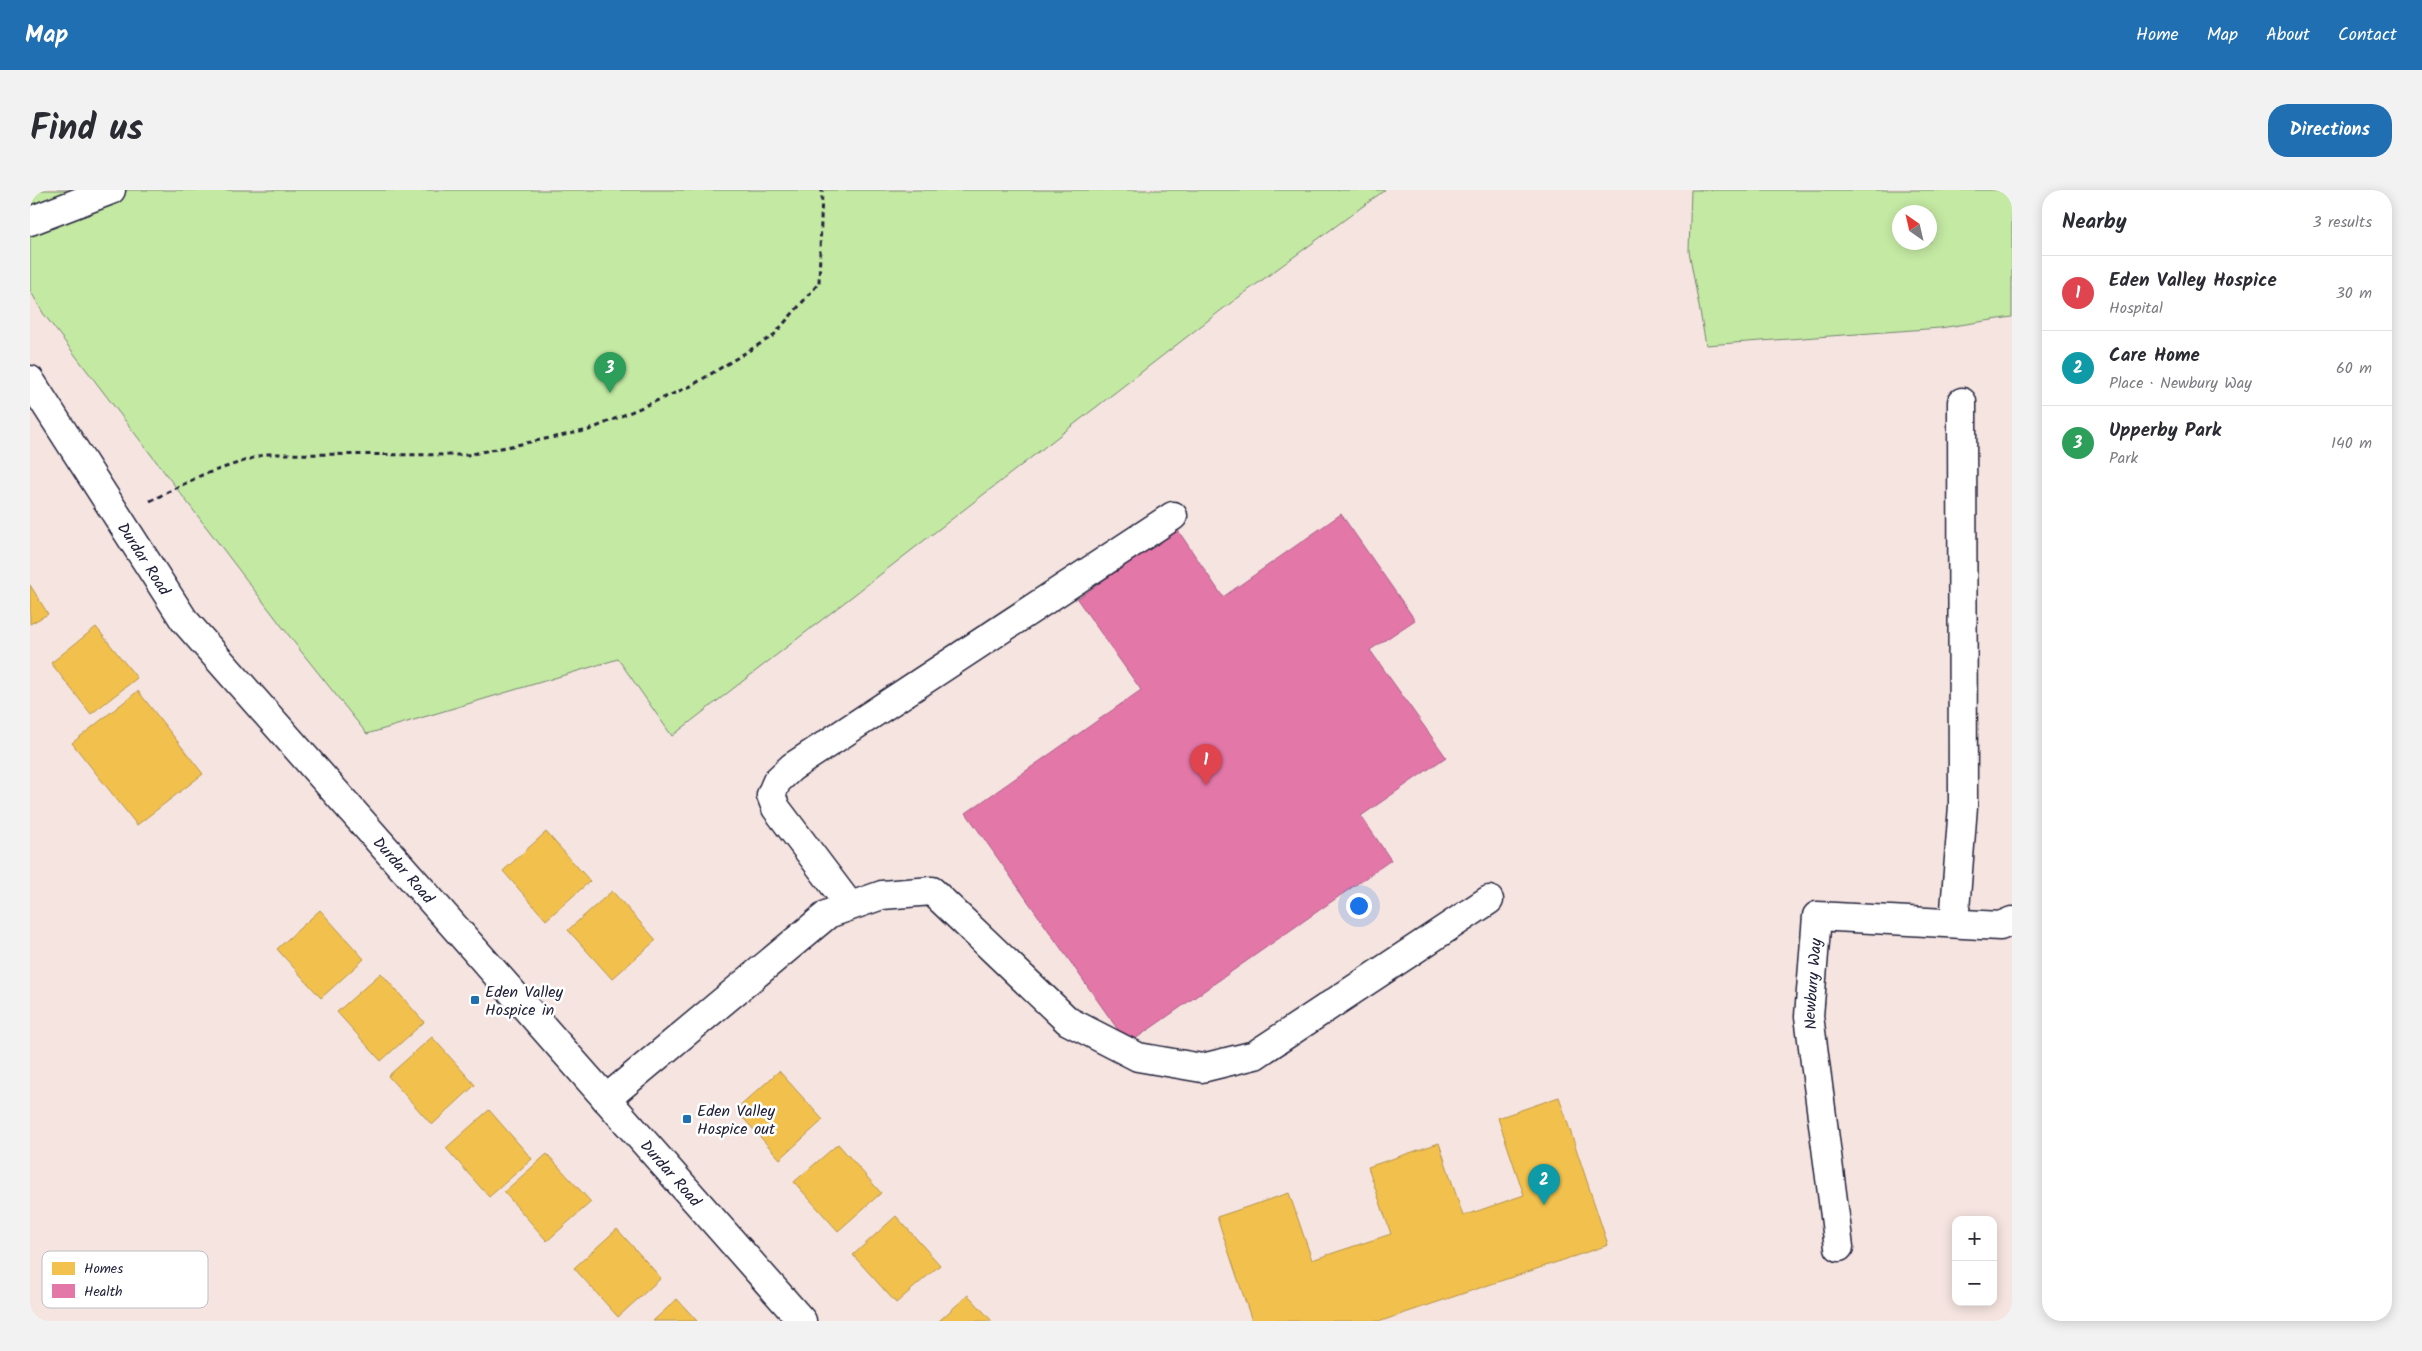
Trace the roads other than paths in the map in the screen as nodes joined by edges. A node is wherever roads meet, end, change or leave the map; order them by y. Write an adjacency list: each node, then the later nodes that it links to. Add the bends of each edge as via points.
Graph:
1 (111, 190): 2 (street)
2 (30, 221)
3 (34, 387): 10 (street, Durdar Road, via 184,620)
4 (1962, 402): 9 (street, via 1963,806)
5 (1173, 516): 7 (street, via 792,767 778,781 771,796 776,808)
6 (1489, 900): 7 (street, via 1255,1055 1202,1068 1138,1057 1068,1021 932,890 882,895)
7 (850, 906): 10 (street, via 828,914)
8 (2012, 921): 9 (street, Newbury Way, via 2000,926)
9 (1954, 923): 11 (street, Newbury Way, via 1817,916 1809,1016)
10 (606, 1099): 12 (street, Durdar Road)
11 (1839, 1247)
12 (802, 1321)

